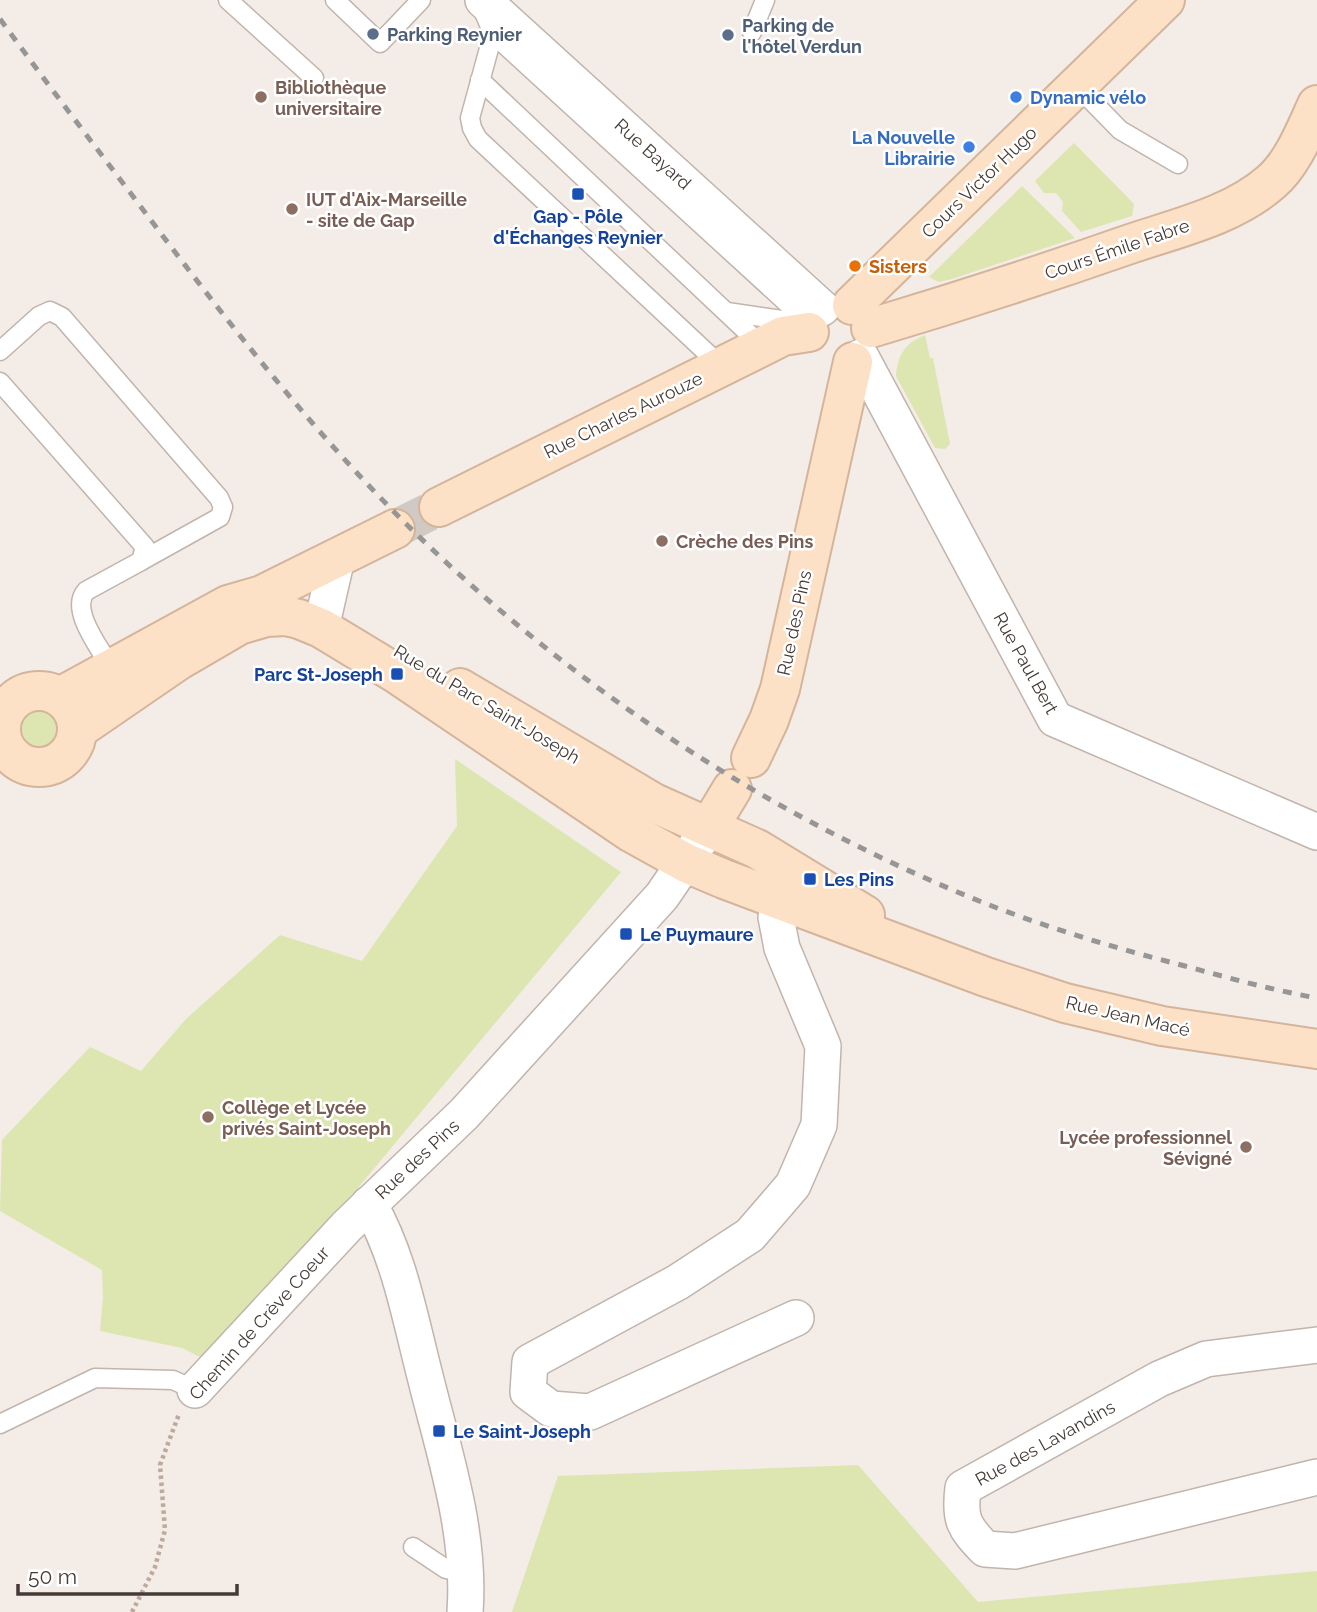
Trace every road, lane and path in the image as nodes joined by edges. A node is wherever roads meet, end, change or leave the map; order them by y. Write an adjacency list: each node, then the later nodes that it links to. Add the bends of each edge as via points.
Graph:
1 (228, 0): 9 (lane)
2 (335, 0): 3 (lane, via 380,43)
3 (421, 0)
4 (482, 0): 8 (lane); 15 (street, Rue Bayard)
5 (765, 0): 7 (lane)
6 (1165, 0): 11 (main road, Cours Victor Hugo)
7 (752, 32)
8 (493, 34): 10 (lane); 15 (lane)
9 (314, 78)
10 (480, 80): 14 (lane); 18 (lane, via 470,118 478,139)
11 (1077, 86): 13 (lane, via 1120,130); 15 (main road, Cours Victor Hugo)
12 (1317, 105): 15 (main road, Cours Émile Fabre, via 1292,156 1272,181 1244,202 1048,272)
13 (1178, 164)
14 (727, 312): 15 (lane); 16 (lane)
15 (840, 331): 16 (main road, Rue Charles Aurouze, via 783,336); 30 (main road, Rue des Pins, via 780,690); 32 (street, Rue Paul Bert, via 1055,719)
16 (762, 346): 18 (main road, Rue Charles Aurouze)
17 (0, 351): 24 (lane, via 39,316 50,311 62,317 219,498 223,507 220,517)
18 (711, 371): 19 (lane); 21 (main road, Rue Charles Aurouze, via 502,466)
19 (661, 375)
20 (0, 382): 24 (lane, via 141,541 145,553)
21 (439, 507)
22 (395, 528): 23 (main road)
23 (337, 558): 25 (main road); 26 (street)
24 (141, 561): 27 (lane, via 80,597 84,619)
25 (264, 606): 26 (main road, Rue du Parc Saint-Joseph, via 289,594); 27 (main road, via 229,605); 28 (main road, via 211,641)
26 (323, 617): 30 (main road, Rue du Parc Saint-Joseph, via 654,803); 31 (main road, Rue du Parc Saint-Joseph, via 397,674)
27 (111, 668): 28 (main road)
28 (68, 713): 29 (main road, via 47,691 37,691); 29 (main road, via 69,752 38,767 27,765)
29 (5, 722)
30 (729, 794): 31 (street, via 683,836); 33 (street, Rue des Pins); 34 (main road, Rue Jean Macé, via 757,849)
31 (590, 804): 33 (main road, Rue du Parc Saint-Joseph)
32 (1317, 832)
33 (686, 863): 34 (main road, Rue Jean Macé); 37 (street, Rue des Pins, via 662,897 464,1114)
34 (790, 884): 35 (main road, Rue Jean Macé); 35 (main road, Rue Jean Macé, via 842,902); 38 (street, via 776,917 782,948 823,1046 818,1125 793,1185 750,1235 678,1282 530,1362 528,1392 551,1409 590,1412)
35 (944, 960): 36 (main road, Rue Jean Macé, via 1102,1012 1162,1026)
36 (1317, 1049)
37 (369, 1204): 40 (street, Chemin de Crève Coeur); 44 (street, Rue des Pins, via 403,1290 463,1532)
38 (796, 1318)
39 (1317, 1345): 42 (street, Rue des Lavandins, via 1206,1359 1159,1379 963,1488 961,1506 966,1530 985,1549 1015,1551)
40 (195, 1390): 41 (lane, via 173,1380 94,1378); 45 (path, Chemin de Crève Coeur, via 180,1412 160,1465 165,1530 156,1567)
41 (0, 1424)
42 (1317, 1477)
43 (413, 1547): 44 (lane, via 431,1562)
44 (466, 1573): 46 (street, Rue des Pins)
45 (132, 1612)
46 (465, 1612)

